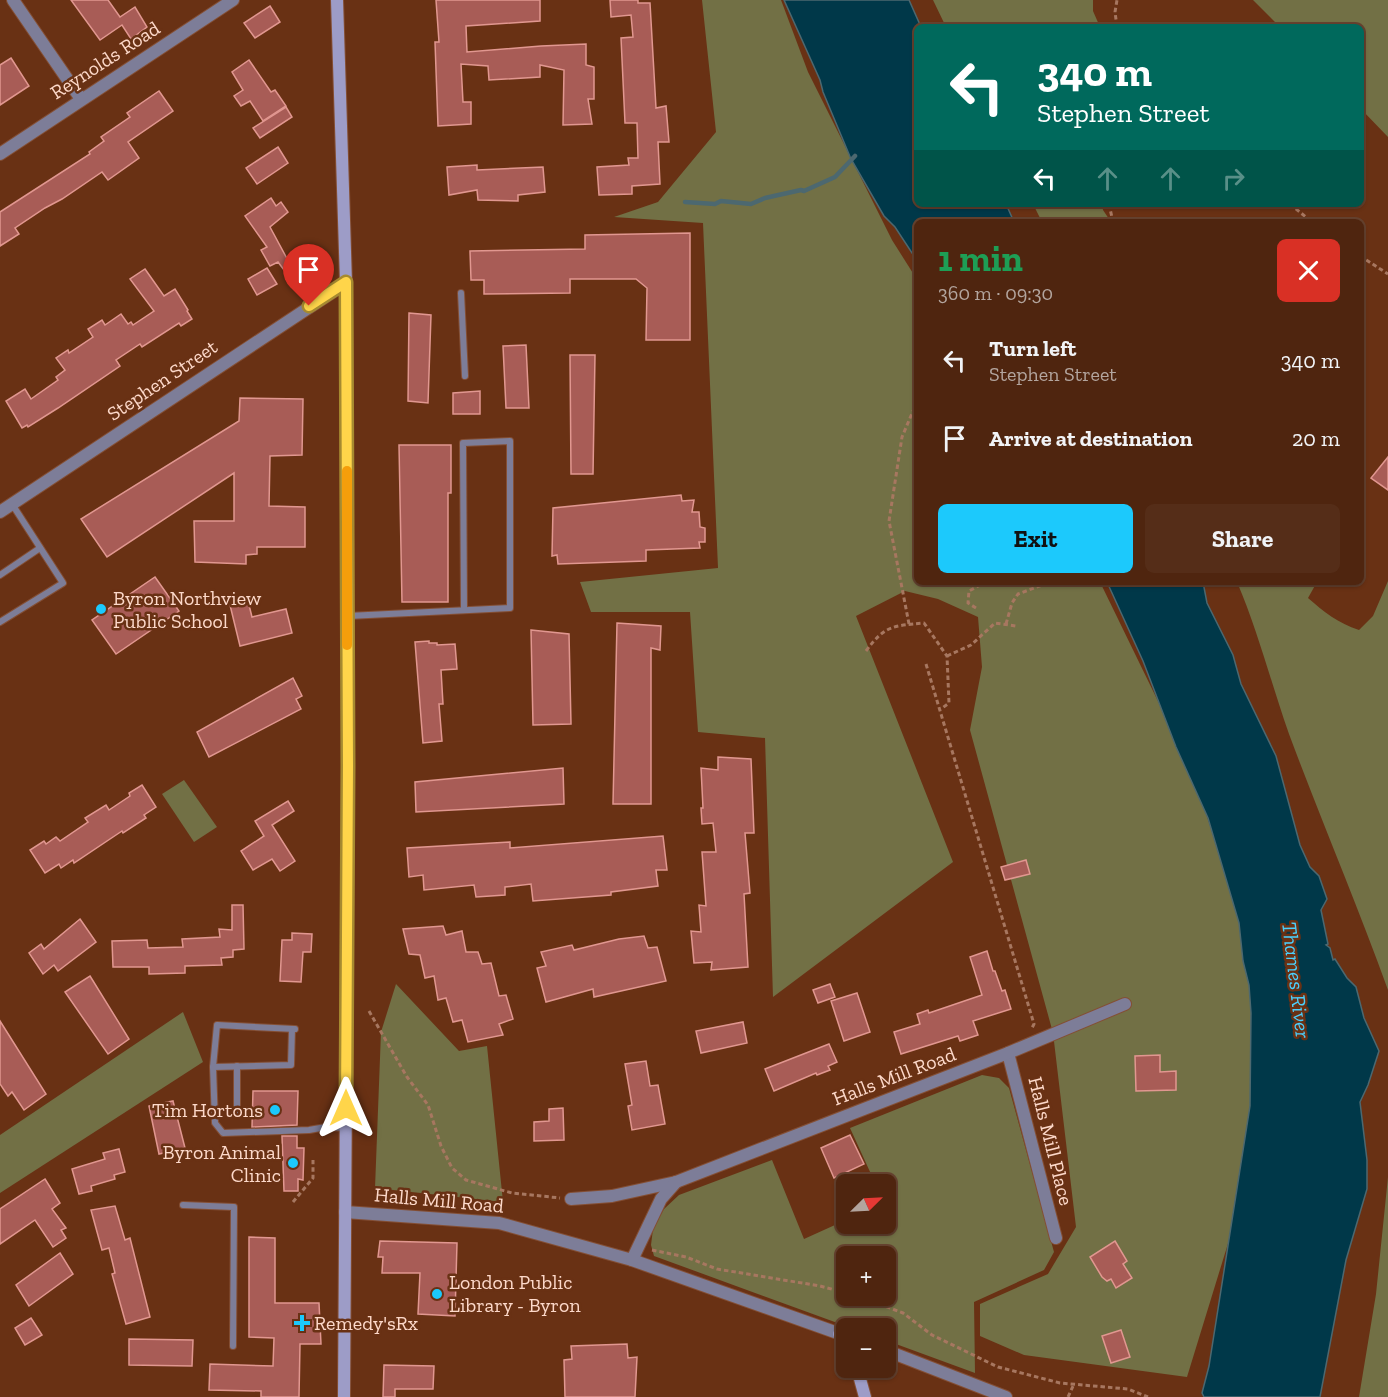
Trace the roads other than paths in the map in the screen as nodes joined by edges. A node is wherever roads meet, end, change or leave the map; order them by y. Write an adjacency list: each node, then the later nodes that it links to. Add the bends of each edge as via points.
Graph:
1 (13, 0): 4 (street)
2 (233, 0): 4 (street, Reynolds Road)
3 (337, 0): 6 (main road)
4 (81, 99): 5 (street, Reynolds Road)
5 (0, 154)
6 (346, 282): 9 (street, Stephen Street); 14 (main road)
7 (461, 293): 8 (lane)
8 (465, 376)
9 (12, 504): 10 (street, Stephen Street); 11 (lane)
10 (0, 512)
11 (40, 548): 12 (lane); 15 (lane, via 63,583)
12 (0, 575)
13 (464, 610): 13 (lane, via 510,608 510,441 463,442); 14 (lane)
14 (347, 616): 21 (main road)
15 (0, 622)
16 (1125, 1004): 17 (street, Halls Mill Road)
17 (1008, 1053): 22 (street, Halls Mill Road); 26 (street, Halls Mill Place)
18 (237, 1066): 19 (lane); 19 (lane, via 291,1065 293,1029 219,1024); 20 (lane)
19 (213, 1067): 21 (lane, via 215,1124 223,1133)
20 (237, 1111)
21 (346, 1128): 25 (main road)
22 (676, 1182): 23 (street, Halls Mill Road, via 612,1196); 27 (street, via 661,1199)
23 (571, 1199)
24 (183, 1205): 29 (lane, via 234,1207)
25 (345, 1212): 27 (street, Halls Mill Road, via 499,1223); 32 (main road)
26 (1056, 1238)
27 (632, 1260): 28 (street, Halls Mill Road)
28 (836, 1333)
29 (233, 1347)
30 (896, 1354): 34 (street)
31 (860, 1378): 33 (main road)
32 (344, 1397)
33 (865, 1397)
34 (1006, 1397)

